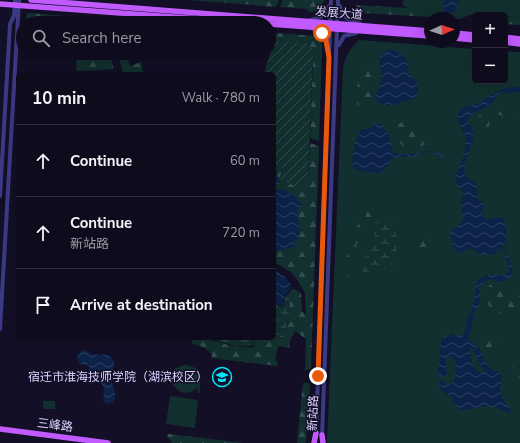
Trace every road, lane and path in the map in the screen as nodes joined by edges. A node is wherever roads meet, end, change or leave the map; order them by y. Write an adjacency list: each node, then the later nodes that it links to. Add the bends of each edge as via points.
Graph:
1 (31, 0): 8 (main road, 发展大道)
2 (330, 0): 12 (street, via 328,11 323,16); 13 (street, 新站路)
3 (339, 0): 14 (street, 新站路); 15 (street, via 345,18)
4 (17, 2): 5 (main road); 6 (street); 7 (main road); 28 (street, via 10,24)
5 (0, 4)
6 (16, 16)
7 (174, 16)
8 (214, 16)
9 (16, 21): 29 (street)
10 (276, 21): 12 (main road, 发展大道)
11 (276, 24): 12 (main road, 发展大道)
12 (305, 24): 13 (main road, 发展大道); 26 (street, via 325,36)
13 (330, 26): 14 (main road, 发展大道); 26 (street, 新站路)
14 (338, 27): 15 (main road, 发展大道); 27 (street, 新站路)
15 (372, 29): 16 (main road, 发展大道); 18 (main road, 发展大道); 27 (street, via 344,36 340,42)
16 (424, 31)
17 (460, 34): 19 (main road)
18 (424, 35)
19 (472, 35)
20 (508, 37): 22 (main road)
21 (460, 39): 23 (main road)
22 (520, 39)
23 (472, 40)
24 (508, 42): 25 (main road)
25 (520, 44)
26 (329, 57): 32 (street, 新站路)
27 (337, 59): 32 (street, 新站路)
28 (0, 196)
29 (0, 329)
30 (0, 429): 34 (main road, 三峰路)
31 (0, 433): 33 (main road, 三峰路)
32 (319, 434): 35 (main road); 36 (main road)
33 (78, 443)
34 (108, 443)
35 (315, 443)
36 (322, 443)

